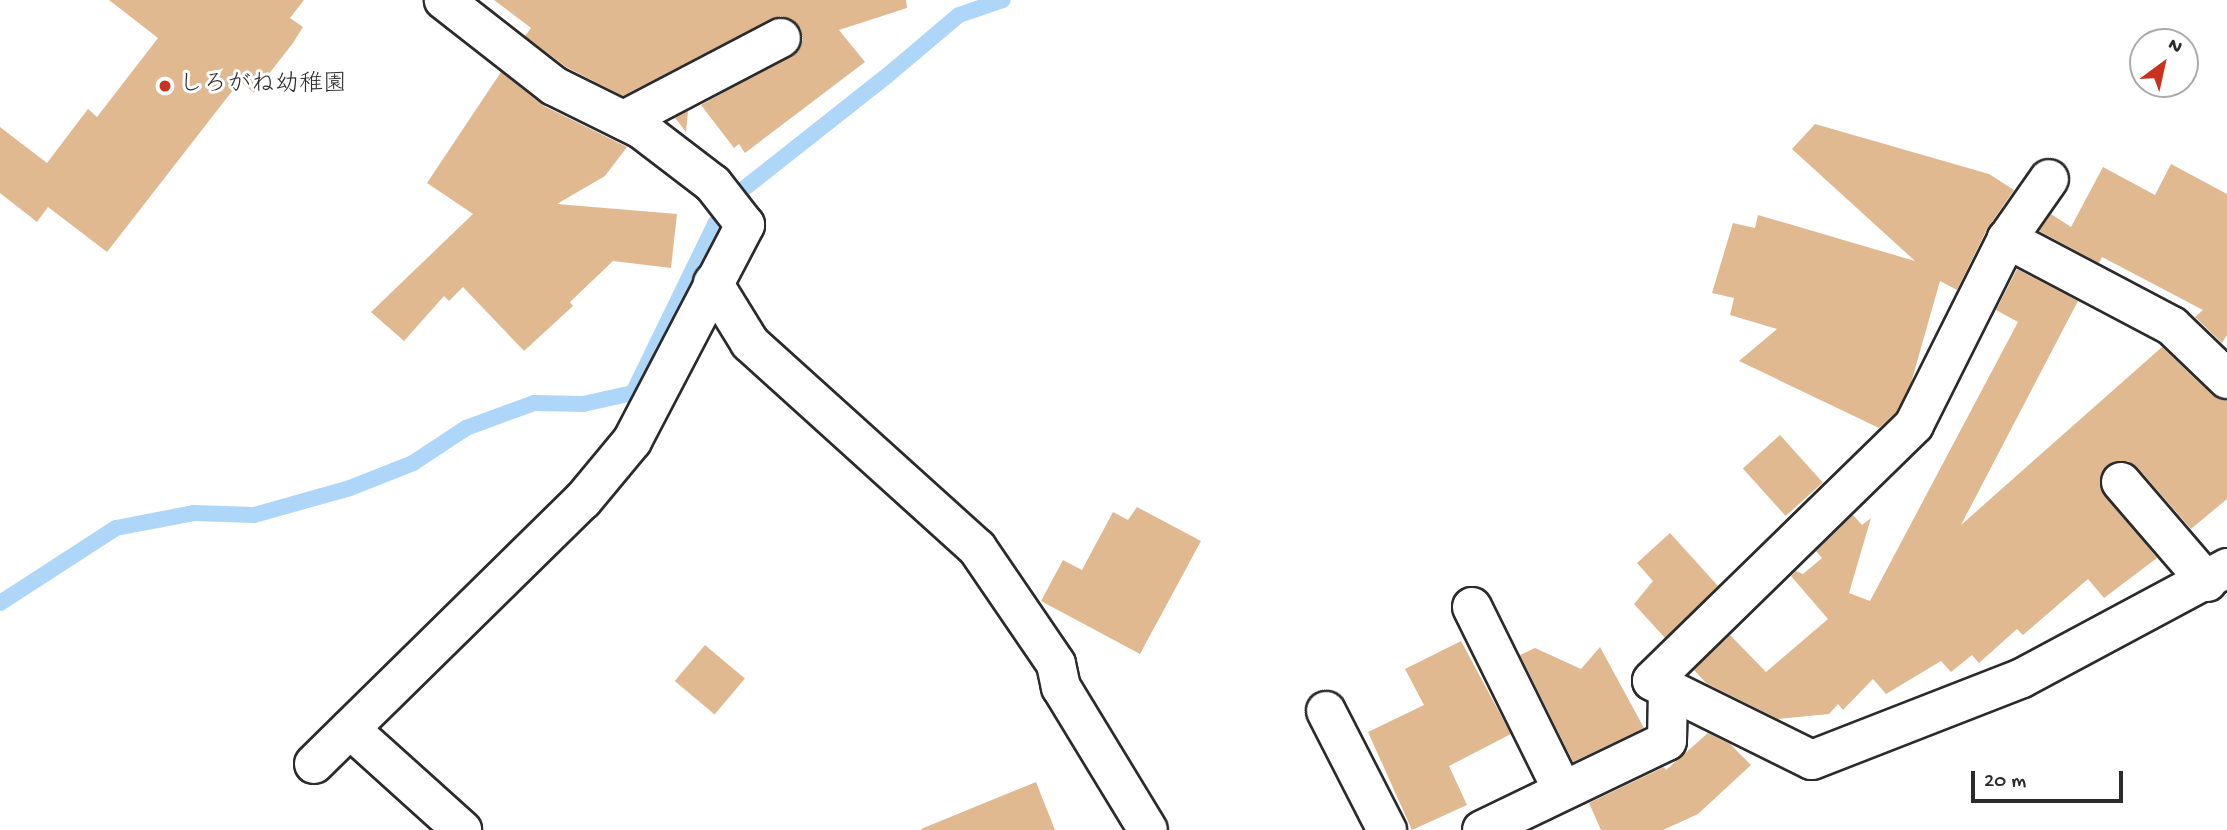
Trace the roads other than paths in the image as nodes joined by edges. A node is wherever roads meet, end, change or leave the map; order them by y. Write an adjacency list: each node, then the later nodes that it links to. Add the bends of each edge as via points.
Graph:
1 (444, 0): 3 (street, via 554,86)
2 (781, 38): 3 (street)
3 (624, 120): 6 (street, via 713,184 745,225)
4 (2049, 178): 5 (street)
5 (2007, 239): 7 (street, via 2172,326); 11 (street, via 1913,425 1651,681)
6 (713, 283): 13 (street, via 624,451 583,500); 16 (street, via 750,343 977,548 1056,664 1060,687)
7 (2227, 379)
8 (2121, 481): 9 (street)
9 (2217, 575): 11 (street, via 2022,678 1812,760)
10 (1472, 607): 15 (street)
11 (1668, 689): 15 (street, via 1667,741)
12 (1326, 711): 18 (street)
13 (350, 729): 14 (street); 17 (street)
14 (314, 764)
15 (1562, 789): 19 (street)
16 (1136, 827)
17 (462, 830)
18 (1387, 830)
19 (1482, 830)

